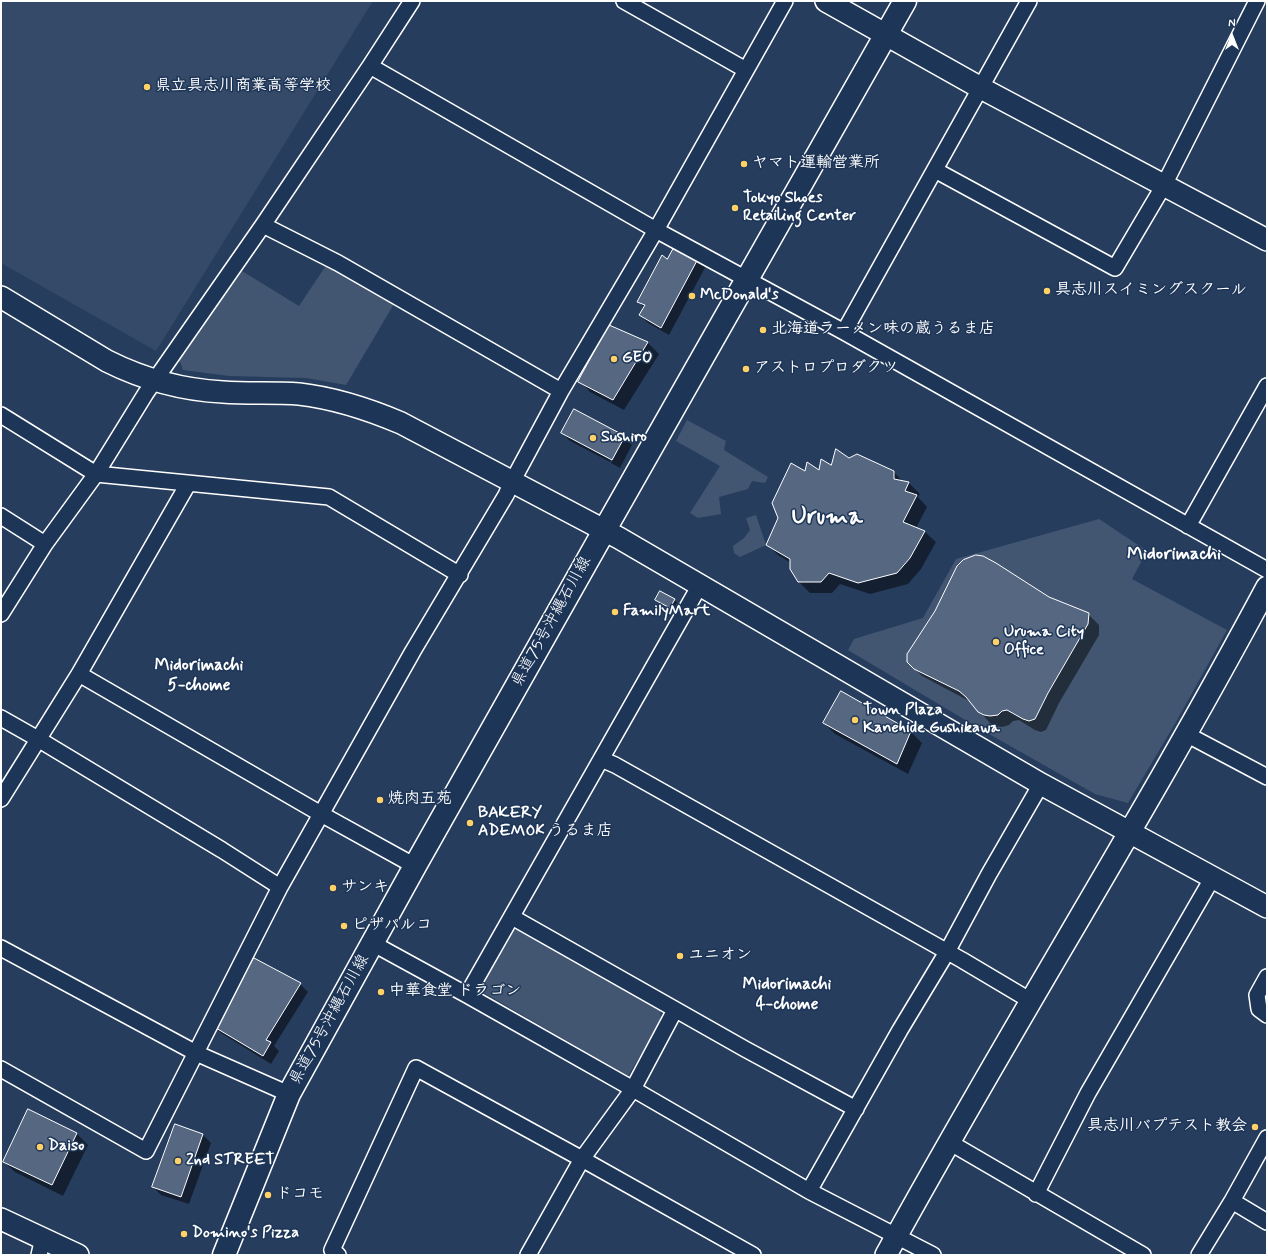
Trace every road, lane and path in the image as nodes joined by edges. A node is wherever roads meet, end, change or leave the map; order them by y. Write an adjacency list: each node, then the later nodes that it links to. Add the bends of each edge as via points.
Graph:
1 (412, 1): 9 (street)
2 (624, 1): 10 (street)
3 (785, 1): 10 (street)
4 (826, 1): 8 (street)
5 (905, 1): 8 (main road, 県道75号沖縄石川線)
6 (1029, 1): 11 (street)
7 (1257, 1): 13 (street)
8 (886, 35): 11 (street); 17 (main road, 県道75号沖縄石川線)
9 (370, 66): 14 (street); 15 (street)
10 (746, 70): 15 (street)
11 (980, 87): 12 (street); 13 (street)
12 (935, 170): 13 (street, via 1115,268); 19 (street)
13 (1164, 185): 16 (street)
14 (263, 225): 20 (street); 22 (street, via 338,263)
15 (656, 230): 17 (street); 22 (street)
16 (1267, 240)
17 (746, 279): 19 (street); 29 (main road, 県道75号沖縄石川線)
18 (1, 297): 20 (street, via 107,362)
19 (844, 332): 28 (street)
20 (154, 381): 24 (street); 25 (street, via 198,390 300,394 343,402 401,423)
21 (1267, 386): 28 (street)
22 (561, 391): 25 (street)
23 (1, 414): 24 (street)
24 (96, 474): 26 (street); 30 (street)
25 (512, 482): 29 (street); 32 (street)
26 (188, 484): 32 (street, via 329,496); 36 (street)
27 (1, 516): 30 (street)
28 (1188, 526): 31 (street)
29 (604, 530): 33 (street); 46 (main road, 県道75号沖縄石川線)
30 (45, 544): 35 (street)
31 (1267, 570)
32 (460, 575): 44 (street, via 413,651)
33 (700, 585): 40 (street); 42 (street)
34 (1267, 587): 38 (street)
35 (1, 614)
36 (79, 674): 39 (street); 44 (street)
37 (1, 718): 39 (street)
38 (1186, 734): 41 (street); 45 (street)
39 (38, 739): 43 (street); 48 (street)
40 (601, 759): 50 (street); 53 (street)
41 (1267, 777)
42 (1041, 784): 45 (street); 53 (street)
43 (1, 799)
44 (321, 814): 46 (street); 48 (street)
45 (1130, 832): 47 (street); 56 (street)
46 (415, 866): 51 (main road, 県道75号沖縄石川線)
47 (1213, 876): 49 (street); 68 (street, via 1088,1092)
48 (280, 887): 59 (street)
49 (1267, 907)
50 (512, 917): 55 (street); 57 (street)
51 (372, 943): 55 (street); 62 (main road, 県道75号沖縄石川線)
52 (1, 948): 59 (street)
53 (947, 952): 56 (street); 63 (street)
54 (1267, 977): 58 (street, via 1257,995 1259,1009)
55 (467, 995): 61 (street)
56 (1031, 1001): 65 (street)
57 (675, 1010): 61 (street); 63 (street)
58 (1267, 1015)
59 (196, 1053): 60 (street, via 146,1151); 62 (street)
60 (3, 1074)
61 (634, 1089): 66 (street); 67 (street)
62 (288, 1094): 75 (main road, 県道75号沖縄石川線)
63 (856, 1109): 67 (street)
64 (1267, 1138): 69 (street)
65 (949, 1142): 68 (street); 72 (street)
66 (582, 1159): 76 (street, via 416,1068 332,1250); 77 (street); 78 (street)
67 (809, 1191): 72 (street)
68 (1036, 1194): 81 (street)
69 (1232, 1201): 71 (street); 82 (street)
70 (1, 1219): 73 (street)
71 (1267, 1222)
72 (896, 1235): 79 (street); 80 (street)
73 (41, 1246): 74 (street)
74 (78, 1255)
75 (224, 1255)
76 (338, 1255)
77 (528, 1255)
78 (753, 1255)
79 (886, 1255)
80 (933, 1255)
81 (1143, 1255)
82 (1199, 1255)

